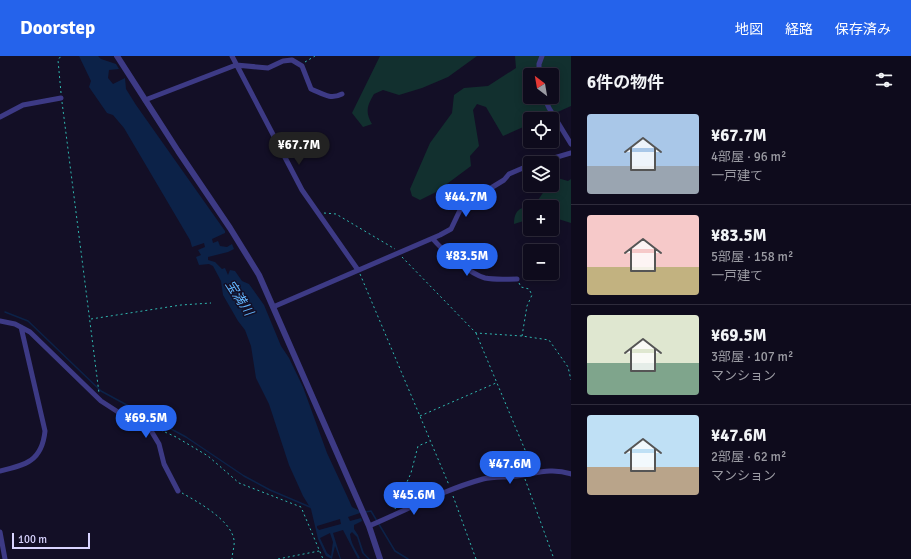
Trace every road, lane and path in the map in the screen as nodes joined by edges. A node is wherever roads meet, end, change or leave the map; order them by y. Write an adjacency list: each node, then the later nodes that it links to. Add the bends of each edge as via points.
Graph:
1 (61, 56): 10 (path, via 58,60)
2 (117, 56): 11 (street)
3 (232, 56): 7 (street)
4 (315, 56): 6 (path)
5 (542, 56): 8 (street)
6 (301, 64): 7 (street, via 292,60 268,68); 9 (street, via 312,89 328,97 335,98)
7 (236, 65): 11 (street); 18 (street, via 302,190)
8 (539, 68)
9 (342, 94)
10 (61, 98): 13 (street, via 29,104); 25 (path)
11 (145, 100): 24 (street, via 230,228 259,275)
12 (547, 104): 14 (street)
13 (0, 117)
14 (571, 144)
15 (571, 153): 16 (street)
16 (559, 157)
17 (523, 168): 19 (street, via 509,174 504,180 468,202 461,208 451,229)
18 (319, 214): 20 (path, via 336,214); 21 (street)
19 (433, 238): 20 (street); 22 (street, via 451,256 477,275 495,279)
20 (397, 252): 21 (street); 28 (path)
21 (358, 270): 24 (street); 33 (path)
22 (517, 279): 29 (path, via 521,287 532,292)
23 (210, 303): 25 (path)
24 (273, 306): 43 (street)
25 (90, 319): 32 (path)
26 (0, 321): 27 (street)
27 (20, 327): 32 (street, via 38,340); 36 (street, via 45,432 42,450 33,460)
28 (476, 333): 29 (path); 31 (path)
29 (522, 336): 30 (path, via 549,340 568,367)
30 (571, 380)
31 (496, 383): 33 (path); 37 (path)
32 (100, 401): 34 (street)
33 (420, 416): 35 (path)
34 (146, 424): 41 (street, via 159,444 164,464); 45 (path, via 176,437 208,456 239,483 301,507)
35 (430, 441): 40 (path); 42 (path, via 418,446 411,473)
36 (0, 471)
37 (534, 472): 38 (street, via 560,470); 39 (street)
38 (571, 474)
39 (523, 475): 40 (street, via 485,478); 52 (path)
40 (450, 489): 42 (street); 51 (path)
41 (178, 491): 47 (path, via 221,518 233,536)
42 (394, 515): 43 (street)
43 (369, 526): 50 (street)
44 (0, 532): 46 (street)
45 (320, 550): 48 (path); 49 (path)
46 (5, 559)
47 (232, 559)
48 (278, 559)
49 (323, 559)
50 (380, 559)
51 (476, 559)
52 (554, 559)

